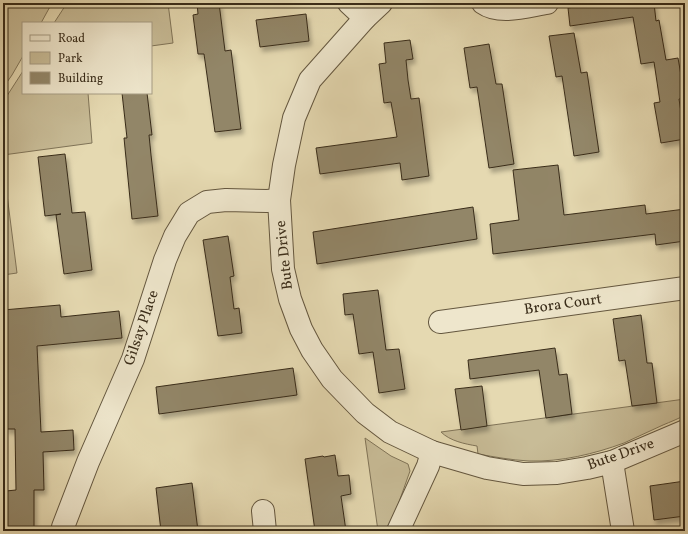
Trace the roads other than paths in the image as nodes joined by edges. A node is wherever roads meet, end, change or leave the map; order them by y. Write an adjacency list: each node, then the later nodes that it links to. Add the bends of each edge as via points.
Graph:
1 (349, 3): 5 (street)
2 (381, 3): 5 (street, Bute Drive)
3 (483, 3): 4 (street, via 500,9)
4 (547, 3)
5 (365, 18): 6 (street, Bute Drive, via 310,80 294,118)
6 (279, 200): 10 (street, Bute Drive, via 283,269 290,299 312,350 332,379 365,414 390,432); 12 (street, Gilsay Place, via 207,202 189,213 175,236 165,260 133,359 88,462)
7 (685, 288): 8 (street, Brora Court)
8 (440, 322)
9 (685, 431): 11 (street, Bute Drive)
10 (432, 452): 11 (street, Bute Drive, via 487,468 523,474 557,473); 13 (street)
11 (612, 462): 14 (street)
12 (63, 531)
13 (398, 531)
14 (623, 531)

